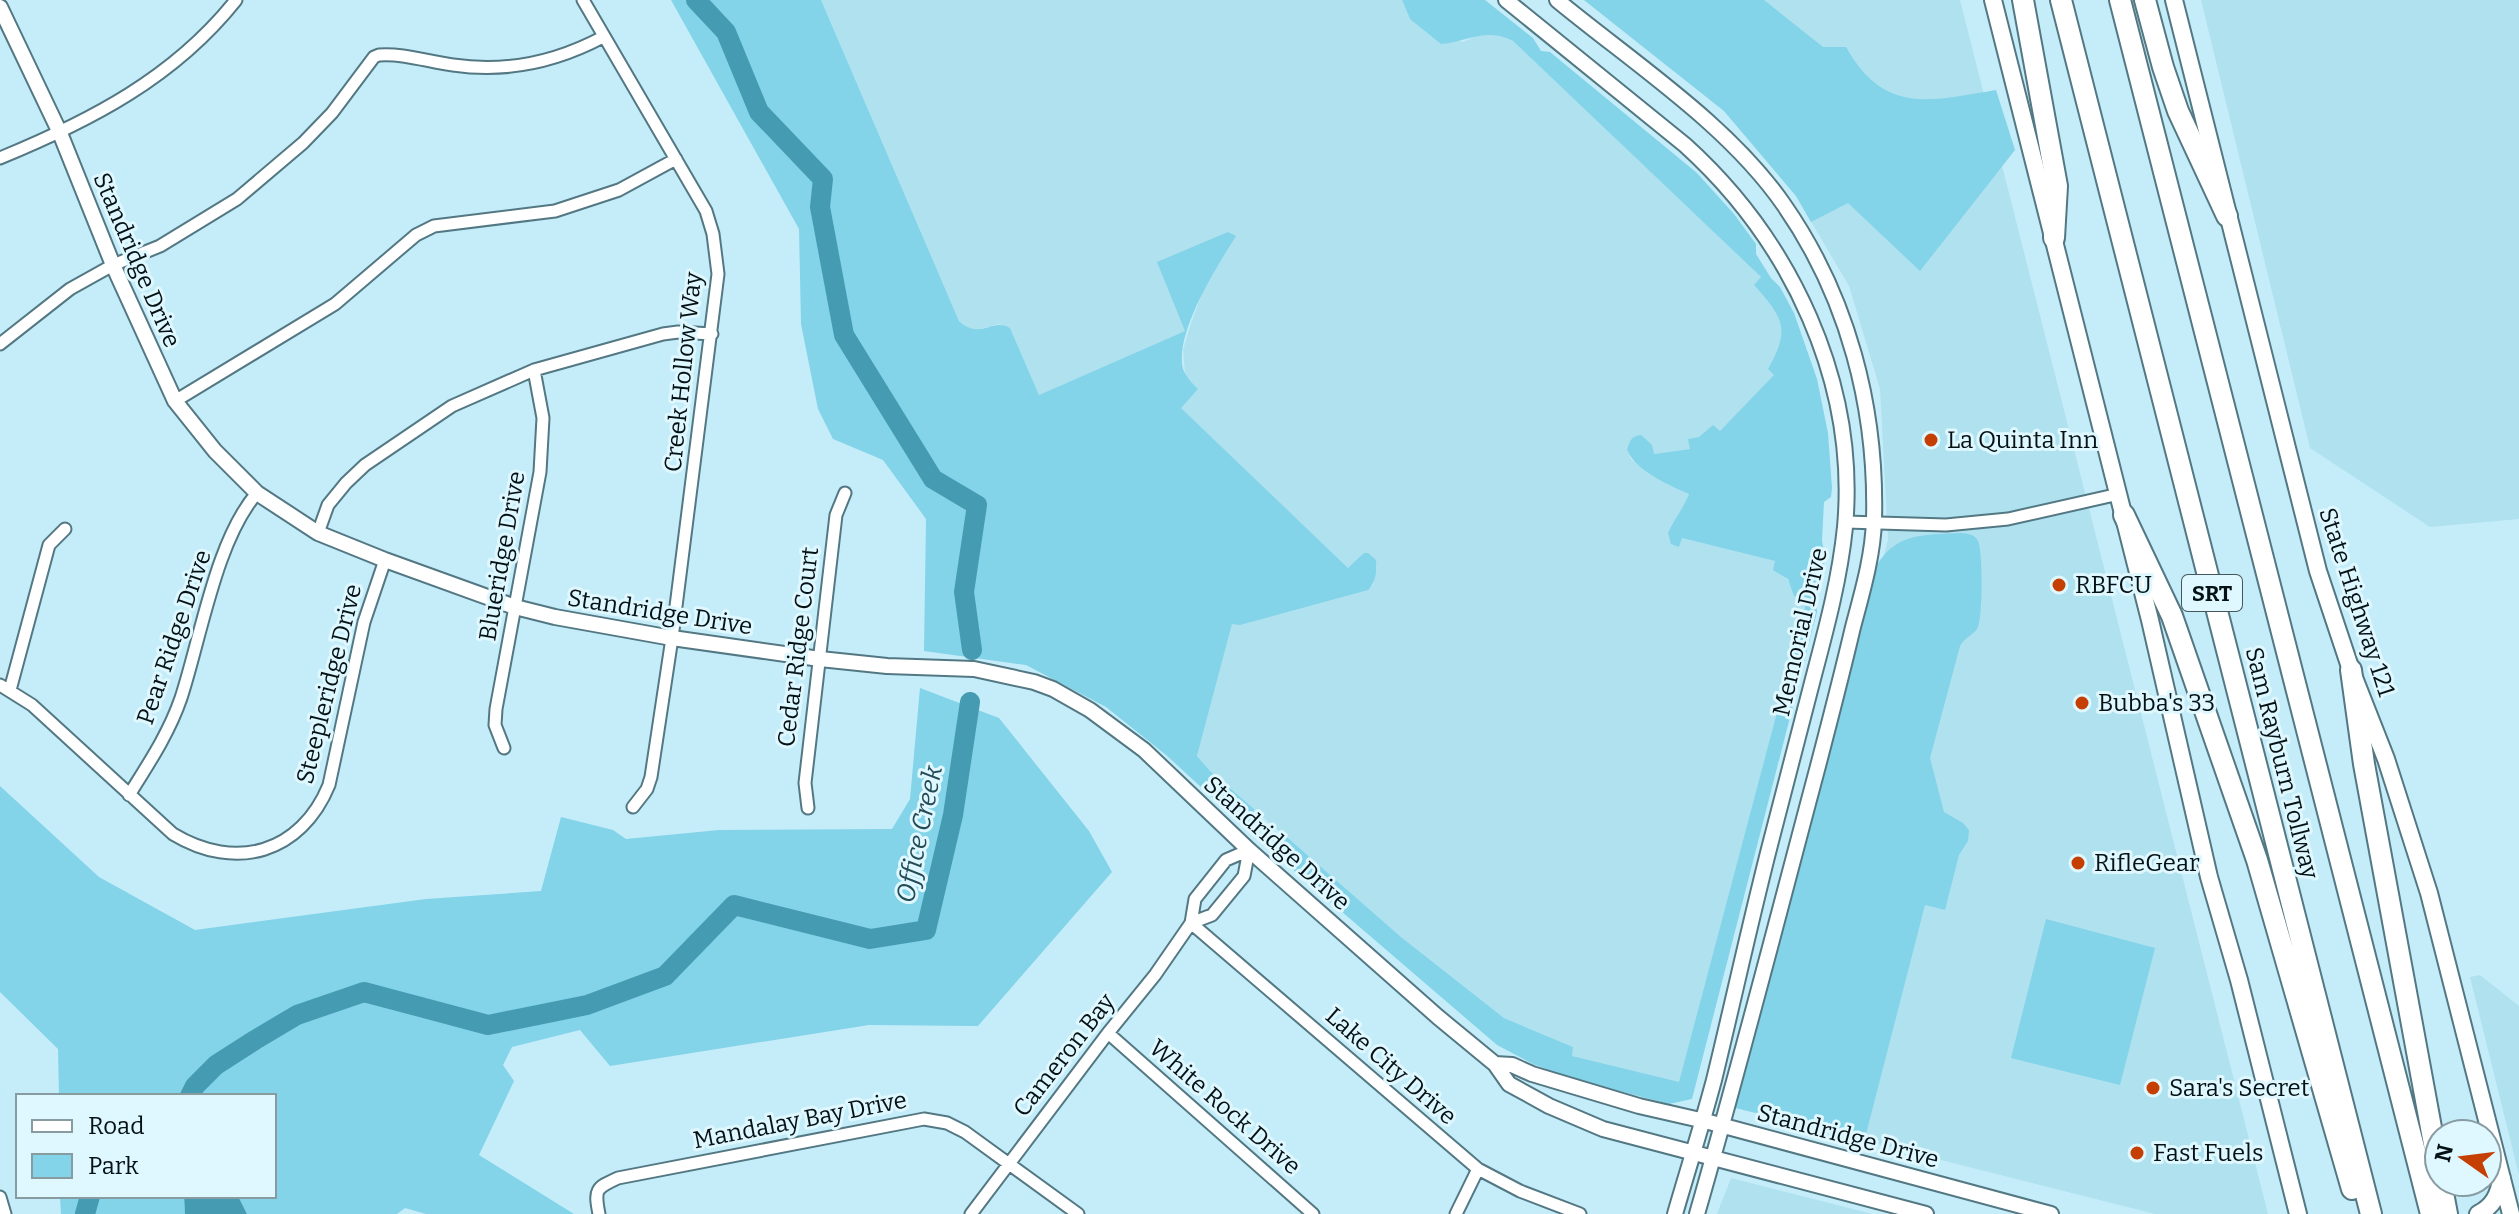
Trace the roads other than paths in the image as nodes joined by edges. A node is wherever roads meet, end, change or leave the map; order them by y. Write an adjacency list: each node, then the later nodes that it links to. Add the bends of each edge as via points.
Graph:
1 (236, 0): 13 (street, via 161,74)
2 (583, 0): 12 (street, Creek Hollow Way)
3 (1506, 0): 27 (street, Memorial Drive, via 1709,167 1768,239 1807,308 1833,383 1842,424)
4 (1557, 0): 28 (street, Memorial Drive, via 1744,156 1812,248 1851,341 1867,404)
5 (1993, 0): 17 (main road)
6 (2023, 0): 17 (highway, via 2057,186)
7 (2061, 0): 56 (highway, Sam Rayburn Tollway / SRT)
8 (2120, 0): 49 (highway, Sam Rayburn Tollway / SRT)
9 (2145, 0): 16 (highway, via 2178,111)
10 (2174, 0): 16 (main road, State Highway 121)
11 (0, 7): 13 (street, Standridge Drive)
12 (603, 37): 15 (street, Creek Hollow Way); 18 (street, via 554,59 504,68 379,55 332,113 270,174 201,223)
13 (60, 133): 14 (street); 18 (street, Standridge Drive)
14 (0, 158)
15 (676, 159): 19 (street, Creek Hollow Way, via 713,234 718,274); 22 (street, via 619,190 555,211 434,226 416,235 335,304)
16 (2227, 216): 35 (main road, State Highway 121, via 2318,571)
17 (2054, 238): 25 (main road)
18 (113, 265): 20 (street, via 70,289); 22 (street, Standridge Drive)
19 (712, 334): 21 (street, via 663,334); 33 (street, Creek Hollow Way)
20 (0, 344)
21 (534, 370): 30 (street, via 452,406 365,465 328,505); 32 (street, Blueridge Drive, via 543,446)
22 (175, 401): 23 (street, Standridge Drive)
23 (257, 493): 30 (street, Standridge Drive); 38 (street, Pear Ridge Drive, via 243,508 223,559 171,724)
24 (845, 493): 34 (street, Cedar Ridge Court, via 836,515)
25 (2119, 494): 26 (main road); 28 (street, via 2008,519)
26 (2124, 515): 56 (highway, via 2172,616 2257,860); 60 (main road, via 2209,877)
27 (1846, 522): 28 (street); 47 (street, Memorial Drive, via 1838,585)
28 (1874, 524): 48 (street, Memorial Drive, via 1828,729)
29 (65, 529): 36 (street, via 49,545)
30 (318, 533): 31 (street, Standridge Drive)
31 (385, 560): 32 (street, Standridge Drive); 38 (street, Steepleridge Drive, via 364,622 329,785 320,807 300,831 274,845 232,855 214,852 173,834)
32 (515, 607): 33 (street, Standridge Drive); 37 (street, Blueridge Drive, via 496,709 495,725)
33 (672, 638): 34 (street, Standridge Drive); 39 (street, Creek Hollow Way, via 651,777)
34 (820, 659): 40 (street, Cedar Ridge Court, via 805,783); 41 (street, Standridge Drive, via 974,669 1053,689 1144,750)
35 (2351, 670): 45 (highway); 46 (main road, State Highway 121, via 2429,893)
36 (5, 688): 38 (street, Steepleridge Drive, via 32,705)
37 (504, 748)
38 (129, 795)
39 (633, 807)
40 (808, 808)
41 (1249, 850): 42 (street, Cameron Bay, via 1226,860 1195,899); 42 (street, Cameron Bay, via 1244,876 1212,915); 44 (street, Standridge Drive)
42 (1191, 923): 43 (street, Cameron Bay); 54 (street, Lake City Drive)
43 (1108, 1033): 52 (street, Cameron Bay); 65 (street, White Rock Drive)
44 (1495, 1064): 47 (street, Standridge Drive); 50 (street, Standridge Drive, via 1509,1084 1549,1106 1603,1129)
45 (2425, 1118)
46 (2487, 1118)
47 (1703, 1121): 48 (street, Standridge Drive); 50 (street, Memorial Drive)
48 (1722, 1125): 51 (street, Memorial Drive); 71 (street, Standridge Drive)
49 (2423, 1131)
50 (1693, 1153): 51 (street, Standridge Drive); 68 (street, Memorial Drive)
51 (1713, 1159): 69 (street, Memorial Drive); 70 (street, Standridge Drive)
52 (1010, 1163): 62 (street, Mandalay Bay Drive, via 947,1123 924,1119 618,1178 596,1192); 63 (street, Cameron Bay); 64 (street, Mandalay Bay Drive)
53 (2503, 1167): 57 (main road)
54 (1478, 1169): 66 (street); 67 (street, Lake City Drive)
55 (2503, 1180): 75 (main road, State Highway 121)
56 (2358, 1186): 72 (highway); 73 (highway, Sam Rayburn Tollway / SRT)
57 (2519, 1188)
58 (0, 1197): 61 (street)
59 (2496, 1198): 74 (main road)
60 (2299, 1212)
61 (5, 1214)
62 (599, 1214)
63 (971, 1214)
64 (1078, 1214)
65 (1313, 1214)
66 (1456, 1214)
67 (1580, 1214)
68 (1675, 1214)
69 (1697, 1214)
70 (1926, 1214)
71 (2051, 1214)
72 (2362, 1214)
73 (2371, 1214)
74 (2478, 1214)
75 (2511, 1214)

